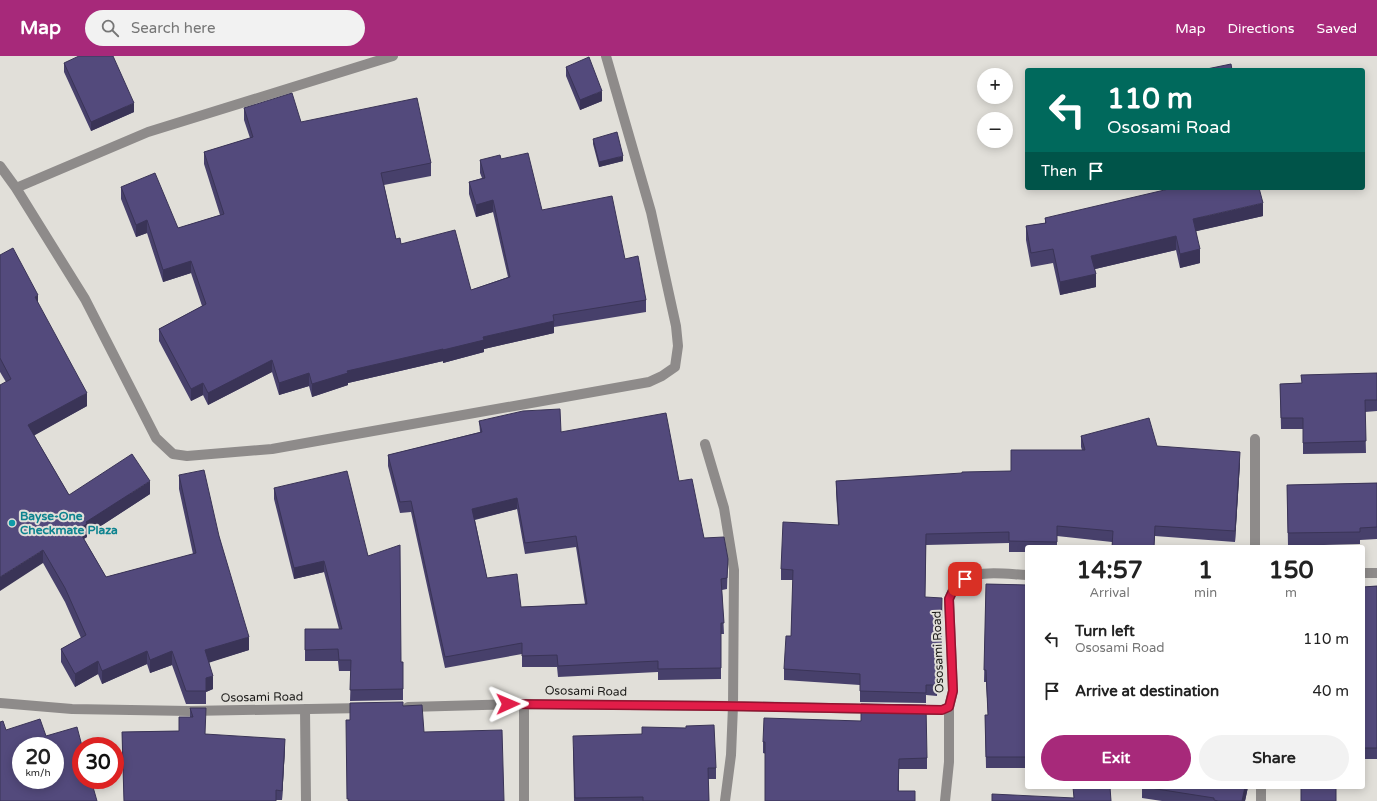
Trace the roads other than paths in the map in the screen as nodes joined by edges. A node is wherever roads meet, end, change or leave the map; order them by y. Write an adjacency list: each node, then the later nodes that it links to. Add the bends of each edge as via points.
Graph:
1 (393, 56): 4 (street, via 148,132)
2 (606, 56): 4 (street, via 651,212 676,326 678,346 675,367 649,382 272,449 187,456 173,454 156,438 85,299)
3 (0, 166): 4 (street)
4 (16, 188)
5 (1255, 438): 7 (street)
6 (705, 444): 13 (street, via 724,508 734,570)
7 (1255, 545)
8 (1365, 573): 9 (street)
9 (1377, 573)
10 (1025, 575): 16 (street, Ososami Road, via 983,573 965,579 955,586 949,599 953,691)
11 (0, 703): 17 (street, Ososami Road, via 72,709)
12 (524, 704): 13 (street, Ososami Road); 15 (street, Ososami Road); 22 (street)
13 (733, 706): 18 (street, Ososami Road); 23 (street, via 731,755)
14 (376, 707): 17 (street, Ososami Road)
15 (399, 707)
16 (949, 707): 19 (street, Ososami Road, via 942,710); 24 (street, via 949,762)
17 (305, 709): 21 (street)
18 (880, 709)
19 (903, 710)
20 (1261, 789): 25 (street)
21 (306, 801)
22 (524, 801)
23 (725, 801)
24 (945, 801)
25 (1261, 801)

